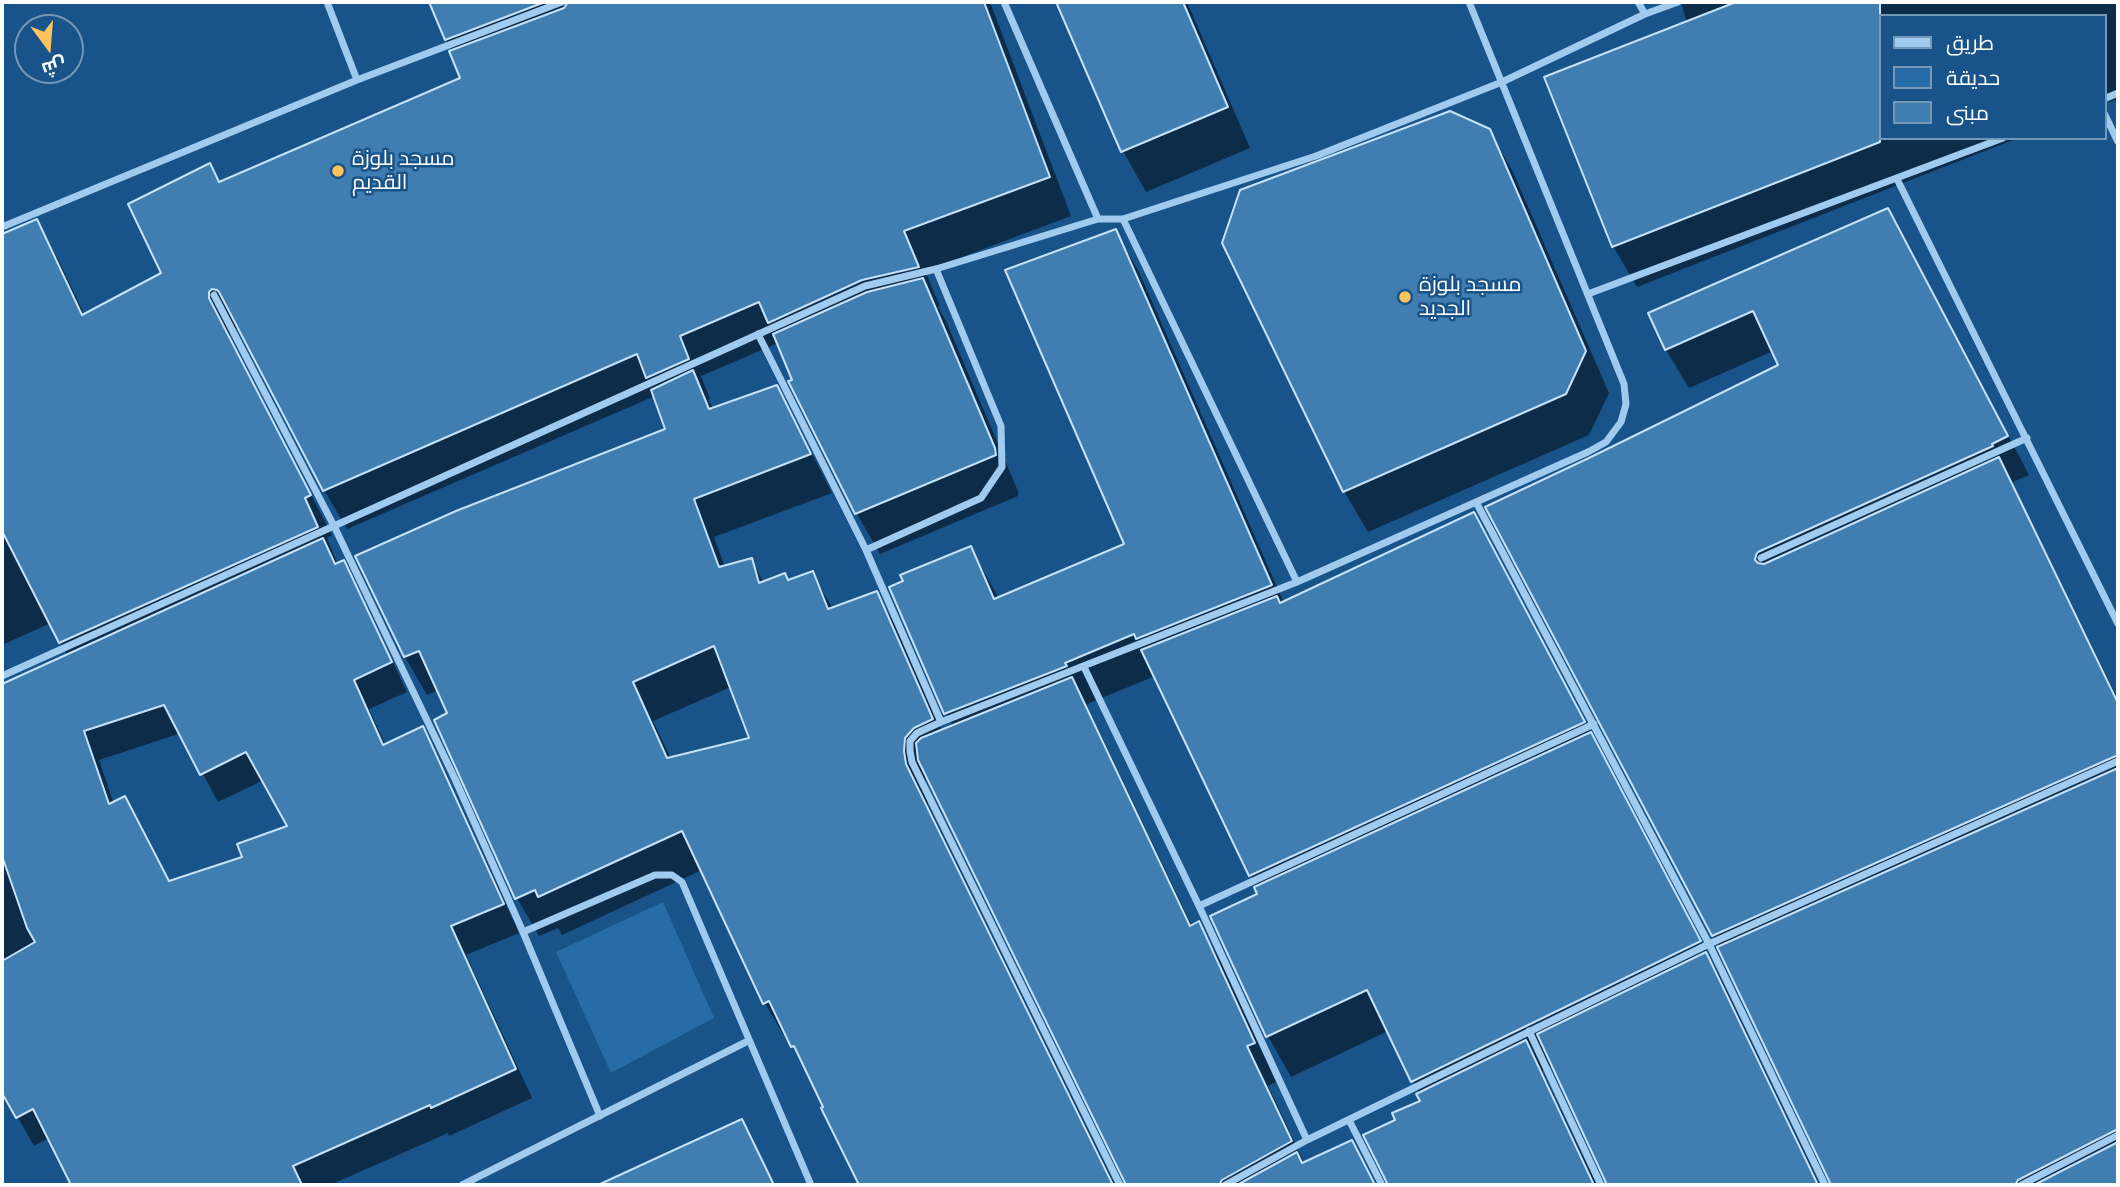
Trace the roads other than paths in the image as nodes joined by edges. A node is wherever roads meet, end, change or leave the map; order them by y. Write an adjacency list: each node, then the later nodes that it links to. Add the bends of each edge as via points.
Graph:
1 (327, 2): 8 (street)
2 (562, 2): 8 (street)
3 (1004, 2): 14 (street)
4 (1469, 2): 9 (street)
5 (1638, 2): 7 (street)
6 (1678, 2): 7 (street)
7 (1645, 15): 9 (street)
8 (357, 80): 16 (street)
9 (1502, 82): 15 (street, via 1316,156); 18 (street)
10 (2106, 117): 12 (street)
11 (1998, 140): 13 (street)
12 (2118, 142)
13 (1897, 179): 18 (street); 21 (street)
14 (1098, 219): 15 (street); 17 (street)
15 (1123, 219): 26 (street)
16 (2, 227)
17 (936, 268): 20 (street, via 864,286); 24 (street, via 1001,426 1002,467 981,498)
18 (1588, 294): 22 (street, via 1624,384 1626,404 1621,422 1597,447)
19 (214, 295): 23 (street)
20 (758, 334): 23 (street); 24 (street)
21 (2027, 438): 25 (street); 27 (street)
22 (1476, 502): 26 (street); 31 (street)
23 (334, 526): 29 (street); 34 (street)
24 (866, 550): 30 (street)
25 (1761, 558)
26 (1297, 582): 28 (street)
27 (2118, 624)
28 (1084, 667): 30 (street); 33 (street)
29 (2, 676)
30 (941, 722): 44 (street, via 910,741 912,762)
31 (1594, 724): 33 (street); 35 (street)
32 (2118, 761): 35 (street)
33 (1199, 906): 41 (street)
34 (523, 932): 37 (street, via 655,875 672,875 682,882); 38 (street)
35 (1709, 944): 36 (street); 48 (street)
36 (1529, 1031): 39 (street); 47 (street)
37 (748, 1041): 38 (street); 43 (street)
38 (600, 1116): 42 (street)
39 (1349, 1119): 41 (street); 46 (street)
40 (2118, 1135): 49 (street)
41 (1307, 1140): 45 (street)
42 (462, 1185)
43 (811, 1185)
44 (1120, 1185)
45 (1225, 1185)
46 (1382, 1185)
47 (1601, 1185)
48 (1825, 1185)
49 (2024, 1185)

